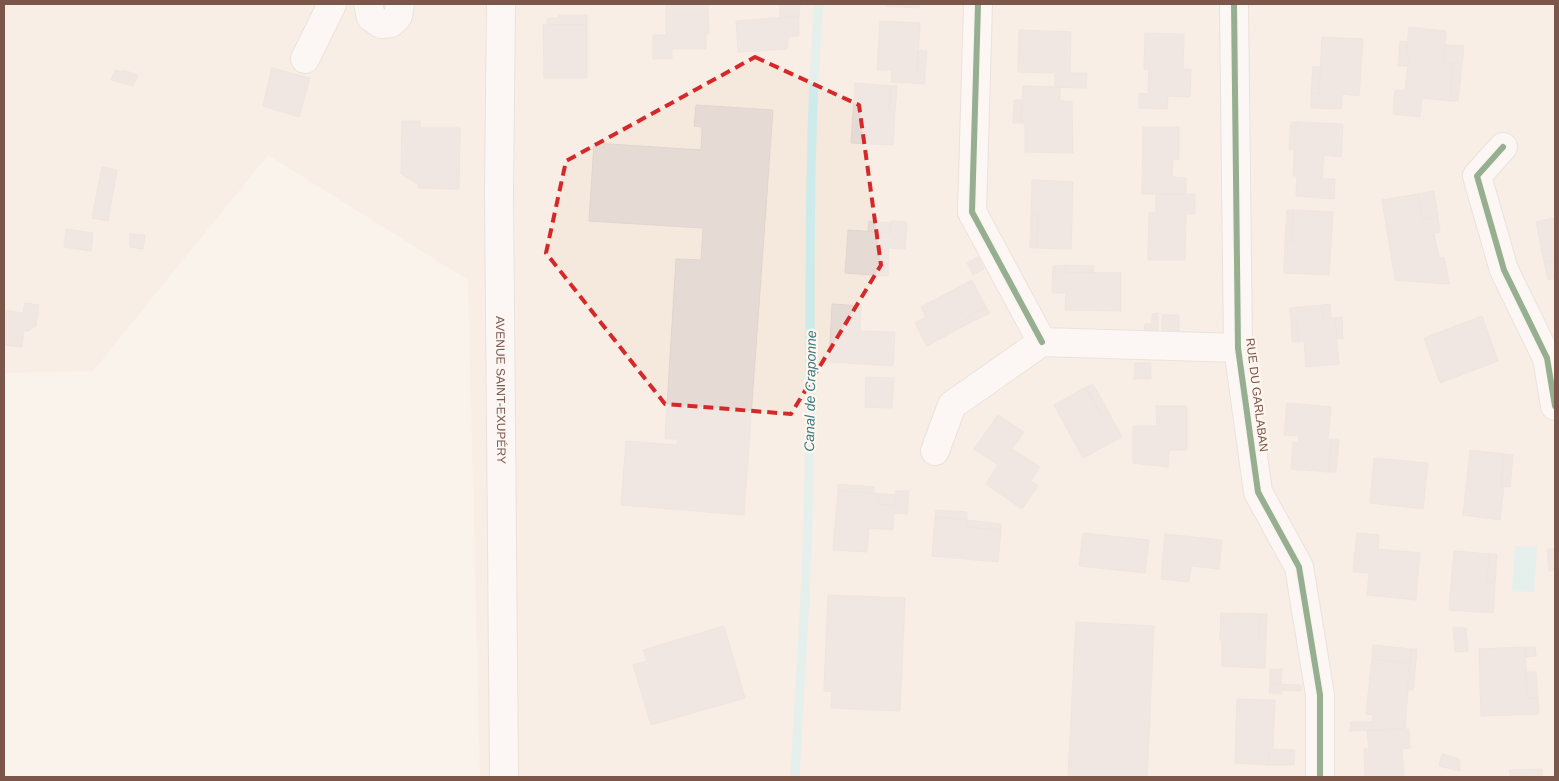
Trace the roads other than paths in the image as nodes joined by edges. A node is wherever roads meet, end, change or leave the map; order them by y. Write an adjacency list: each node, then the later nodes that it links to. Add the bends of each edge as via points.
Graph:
1 (332, 4): 7 (street)
2 (368, 4): 3 (street, via 371,17 381,24 390,24 398,16)
3 (400, 4)
4 (501, 4): 13 (street, AVENUE SAINT-EXUPÉRY, via 499,193)
5 (978, 4): 9 (street, via 972,212)
6 (1234, 4): 10 (street, RUE DU GARLABAN)
7 (305, 59)
8 (1503, 147): 11 (street, via 1477,176 1504,270 1547,358)
9 (1042, 342): 10 (street); 12 (street, via 952,405)
10 (1238, 348): 14 (street, RUE DU GARLABAN, via 1258,492 1299,567 1320,696)
11 (1555, 406)
12 (935, 451)
13 (504, 777)
14 (1320, 777)

